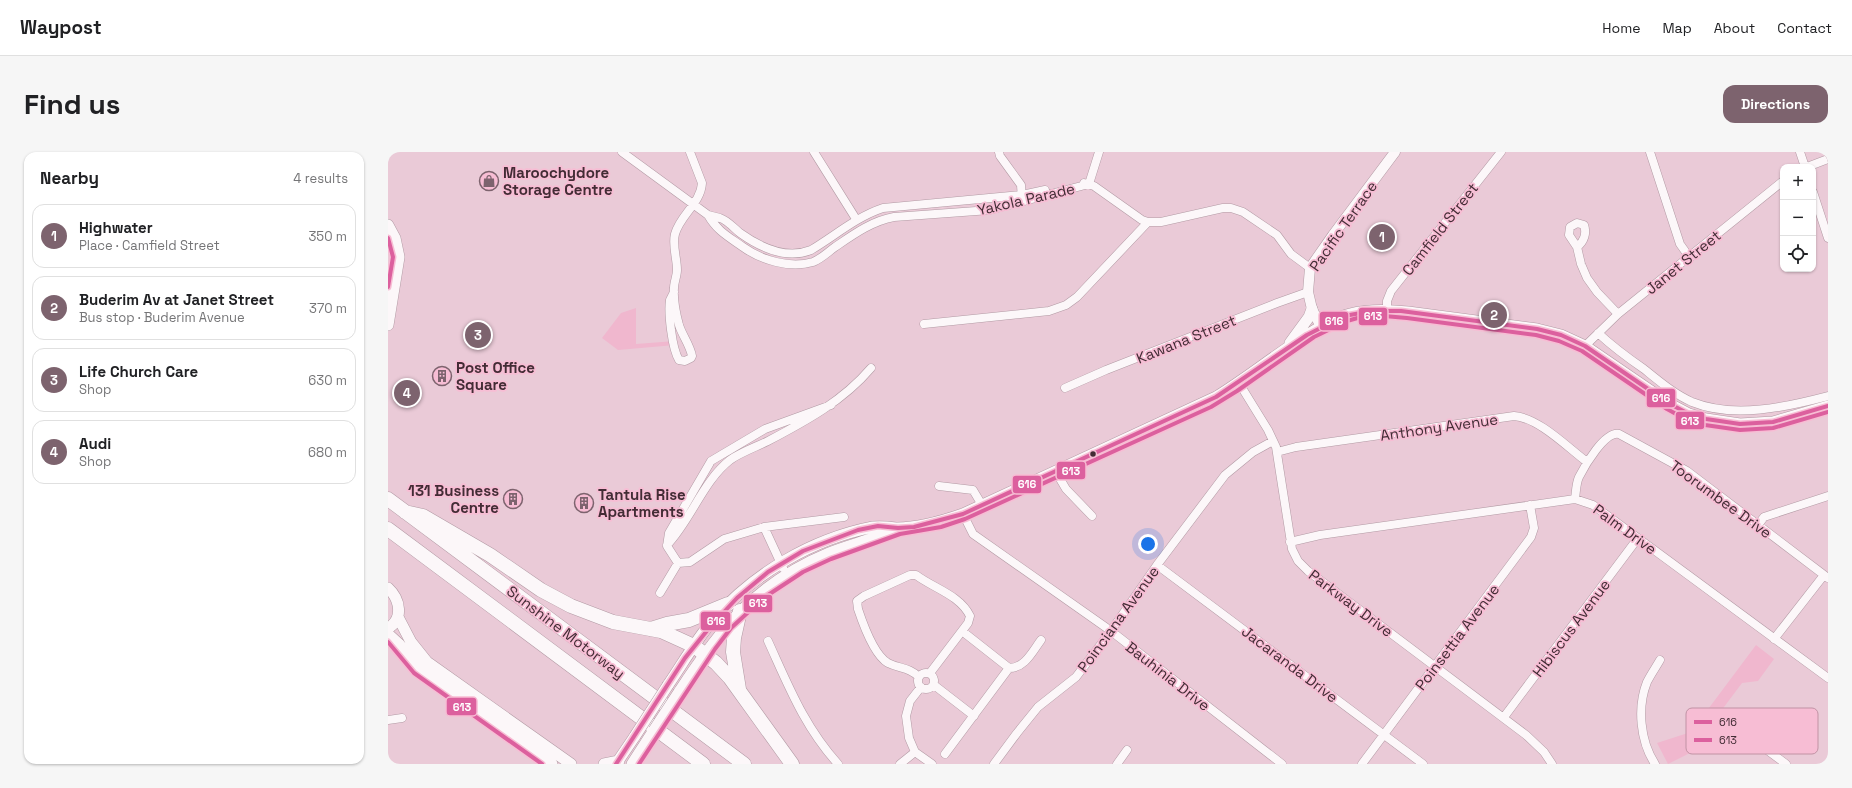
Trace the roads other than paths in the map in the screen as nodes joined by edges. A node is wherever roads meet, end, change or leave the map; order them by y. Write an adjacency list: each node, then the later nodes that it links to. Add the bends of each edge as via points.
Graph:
1 (622, 152): 17 (street, Yakola Parade)
2 (690, 152): 17 (street, via 702,183)
3 (814, 152): 19 (street)
4 (998, 152): 15 (street, via 1021,185)
5 (1098, 152): 14 (street)
6 (1395, 152): 25 (street, Pacific Terrace)
7 (1501, 152): 29 (street, Camfield Street, via 1391,291)
8 (1650, 152): 24 (street, via 1680,244)
9 (1800, 152): 11 (street)
10 (1828, 160): 12 (street)
11 (1805, 164)
12 (1815, 164)
13 (1780, 183): 24 (street, Janet Street)
14 (1089, 184): 15 (street, Yakola Parade, via 1080,182); 20 (street)
15 (1022, 198): 18 (street, Yakola Parade, via 990,210 881,220 856,232 813,262 804,263 781,263 755,255 714,227); 19 (street, Yakola Parade, via 883,208)
16 (1816, 200): 22 (street)
17 (694, 205): 18 (street, Yakola Parade); 26 (street, via 675,234 677,272)
18 (708, 215): 19 (street, Yakola Parade, via 721,218 766,249 791,254 811,250)
19 (856, 219)
20 (1148, 222): 25 (street, via 1161,222 1223,208 1237,210 1277,235 1293,256); 31 (street, via 1066,306 1049,311)
21 (388, 225): 32 (main road, via 395,238 399,257)
22 (1828, 238)
23 (1577, 247): 30 (street, via 1587,278)
24 (1690, 258): 30 (street, Janet Street)
25 (1310, 268): 27 (street, Pacific Terrace)
26 (674, 292): 26 (street, via 679,324 692,356 685,361 679,360 676,356 670,300)
27 (1308, 292): 28 (street, Pacific Terrace); 39 (street, Kawana Street)
28 (1312, 310): 33 (street, Pacific Terrace); 36 (main road)
29 (1387, 310): 33 (main road, via 1360,311); 35 (main road, via 1537,329 1561,335)
30 (1618, 314): 34 (street, Janet Street)
31 (924, 324)
32 (388, 326)
33 (1321, 327): 36 (main road)
34 (1598, 333): 35 (street, Janet Street); 40 (street, via 1675,393 1704,406 1725,409 1763,408)
35 (1585, 346): 42 (main road, via 1670,404 1706,419 1740,424 1773,422)
36 (1288, 347): 38 (main road)
37 (871, 368): 41 (street, via 858,384)
38 (1239, 383): 43 (street, Parkway Drive); 46 (main road, via 1216,397)
39 (1065, 388)
40 (1828, 396)
41 (831, 405): 63 (street, via 811,419 731,459 717,473); 63 (street, via 765,429 711,461 669,533)
42 (1828, 406)
43 (1273, 442): 44 (street, Parkway Drive); 66 (street, Poinciana Avenue, via 1253,452 1225,475)
44 (1277, 452): 45 (street, Anthony Avenue, via 1296,447 1514,416 1535,422); 62 (street, Parkway Drive)
45 (1588, 462): 50 (street, Toorumbee Drive, via 1579,477); 57 (street, Toorumbee Drive, via 1608,436 1619,434 1687,471)
46 (1056, 472): 51 (main road); 55 (street, via 1066,489)
47 (939, 486): 51 (street, via 971,489)
48 (1828, 496): 57 (street, via 1764,517)
49 (388, 499): 53 (highway, Sunshine Motorway)
50 (1575, 499): 52 (street, Palm Drive); 61 (street, Palm Drive, via 1593,505)
51 (982, 505): 54 (main road)
52 (1530, 505): 62 (street, Palm Drive); 83 (street, Poinsettia Avenue, via 1534,528 1532,535)
53 (405, 512): 74 (highway, via 423,516 571,606 613,622); 106 (highway, Sunshine Motorway)
54 (963, 514): 59 (main road, via 940,521); 76 (street, Bauhinia Drive, via 973,534)
55 (1092, 516)
56 (844, 517): 58 (street)
57 (1758, 525): 68 (street, Toorumbee Drive)
58 (764, 527): 64 (street, via 724,539 690,562); 65 (street)
59 (898, 528): 65 (main road, via 883,526 847,534 819,543); 67 (main road, via 829,553)
60 (388, 529): 105 (highway, Sunshine Motorway)
61 (1638, 538): 78 (street, Palm Drive); 92 (street, Hibiscus Avenue)
62 (1290, 542): 83 (street, Parkway Drive, via 1295,556 1308,571)
63 (667, 546): 64 (street)
64 (678, 563): 70 (street)
65 (780, 564): 67 (street); 71 (main road, via 753,582)
66 (1158, 565): 76 (street, Poinciana Avenue); 95 (street, Jacaranda Drive)
67 (787, 574): 71 (main road)
68 (1826, 577): 78 (street)
69 (388, 588): 72 (main road, via 399,608)
70 (660, 593)
71 (734, 608): 74 (highway); 81 (main road); 90 (highway, via 733,652)
72 (398, 617): 73 (main road); 102 (main road, via 411,642 427,662)
73 (388, 628)
74 (651, 629): 81 (highway, via 675,636)
75 (962, 631): 84 (street); 85 (street); 86 (street, via 970,616 967,609 939,587 928,584 916,575 857,601 861,619 879,655 886,662 912,670)
76 (1111, 631): 111 (street, Poinciana Avenue, via 1076,677 1038,707); 113 (street, Bauhinia Drive)
77 (388, 634): 101 (main road, via 418,668)
78 (1774, 639): 87 (street, Palm Drive)
79 (1041, 640): 84 (street, via 1023,664)
80 (768, 641): 108 (street, via 797,706 820,744)
81 (699, 649): 90 (highway, via 724,670); 100 (main road, bridge, via 668,685); 104 (main road, bridge, via 679,692)
82 (1660, 660): 117 (street, via 1647,683 1642,715 1645,743)
83 (1435, 666): 92 (street, Parkway Drive); 95 (street, Poinsettia Avenue)
84 (1008, 668): 91 (street)
85 (930, 673): 86 (street); 88 (street, via 935,680)
86 (919, 677): 89 (street)
87 (1828, 678)
88 (934, 685): 89 (street, via 928,689); 91 (street)
89 (921, 687): 97 (street, via 910,701 906,716)
90 (739, 690): 107 (highway)
91 (974, 716): 98 (street)
92 (1504, 717): 116 (street, Parkway Drive, via 1535,742)
93 (402, 718): 94 (street)
94 (388, 720)
95 (1384, 735): 114 (street, Poinsettia Avenue); 115 (street, Jacaranda Drive)
96 (1127, 750): 112 (street)
97 (915, 752): 109 (street); 110 (street)
98 (945, 754)
99 (1772, 754): 118 (street)
100 (617, 762): 103 (main road)
101 (552, 764)
102 (571, 764)
103 (604, 764)
104 (632, 764)
105 (703, 764)
106 (744, 764)
107 (792, 764)
108 (838, 764)
109 (900, 764)
110 (932, 764)
111 (994, 764)
112 (1117, 764)
113 (1282, 764)
114 (1362, 764)
115 (1423, 764)
116 (1552, 764)
117 (1655, 764)
118 (1786, 764)

